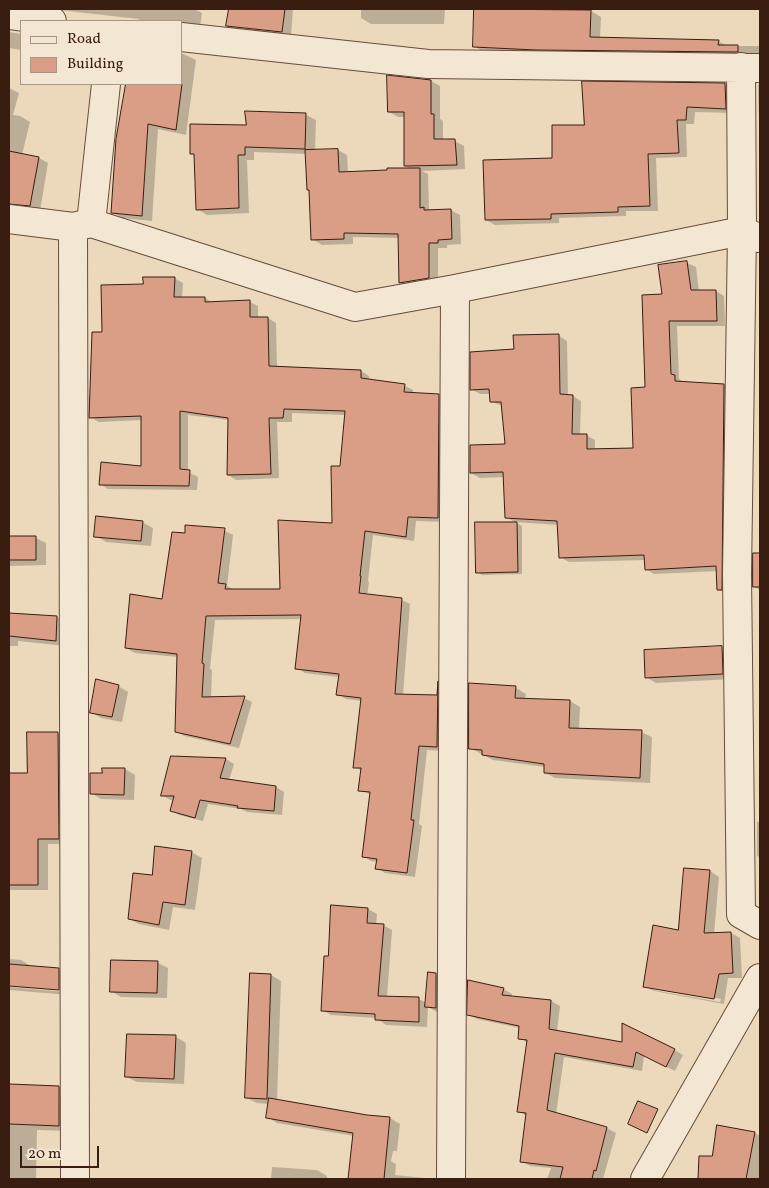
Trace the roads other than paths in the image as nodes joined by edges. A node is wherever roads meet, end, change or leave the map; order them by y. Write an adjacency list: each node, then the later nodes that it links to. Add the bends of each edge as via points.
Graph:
1 (9, 15): 2 (street)
2 (45, 20)
3 (182, 37): 4 (street, via 428,64)
4 (751, 67): 8 (street)
5 (106, 85): 7 (street)
6 (9, 219): 7 (street)
7 (82, 225): 9 (street, via 356,307); 12 (street)
8 (751, 235): 9 (street); 10 (street, via 737,574 741,914)
9 (455, 289): 13 (street)
10 (760, 925)
11 (760, 978): 14 (street)
12 (75, 1179)
13 (451, 1179)
14 (645, 1179)

